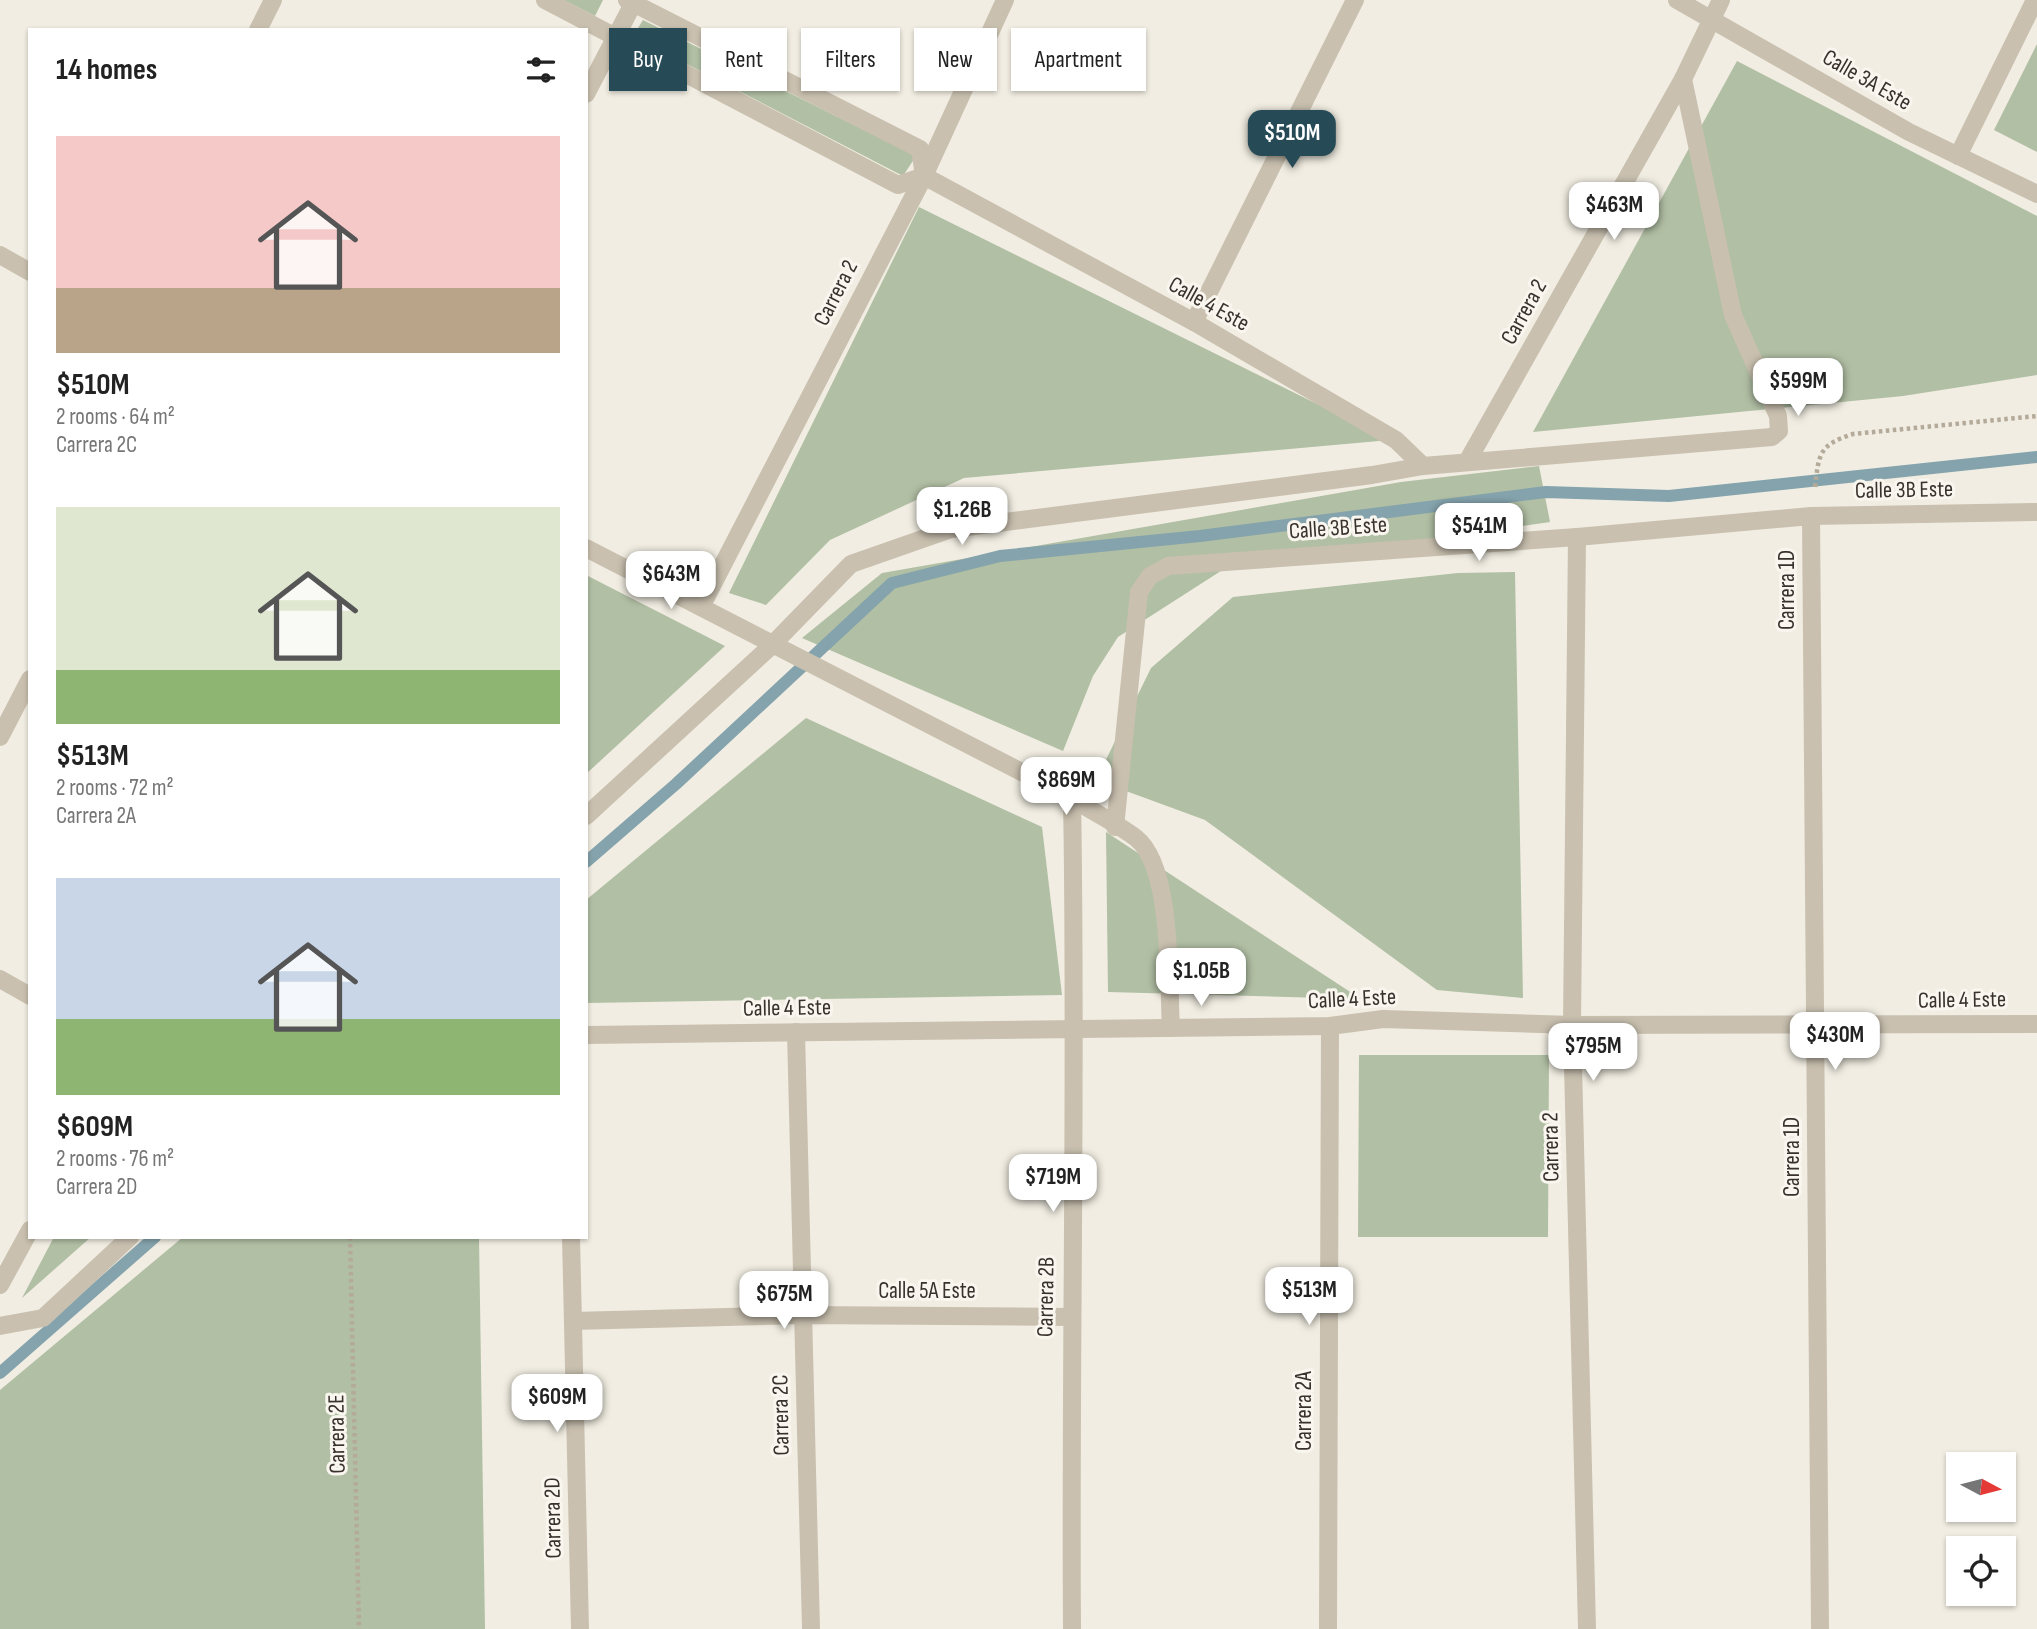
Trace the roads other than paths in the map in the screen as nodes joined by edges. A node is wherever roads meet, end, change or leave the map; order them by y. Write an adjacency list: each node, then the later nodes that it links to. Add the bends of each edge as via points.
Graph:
1 (273, 0): 10 (street)
2 (545, 0): 12 (street)
3 (1005, 0): 18 (street, Carrera 2)
4 (1355, 0): 22 (street)
5 (1677, 0): 9 (street, Calle 3A Este)
6 (1721, 0): 9 (street, Carrera 2)
7 (2035, 0): 17 (street)
8 (632, 1): 11 (street); 18 (street, via 920,149)
9 (1712, 18): 15 (street, Carrera 2); 17 (street, Calle 3A Este)
10 (259, 28)
11 (620, 28)
12 (609, 32)
13 (609, 50): 16 (street)
14 (687, 74): 18 (street, via 898,185)
15 (1683, 79): 23 (street, Carrera 2); 23 (street, via 1733,315 1778,416 1779,431 1772,437)
16 (588, 90)
17 (1958, 156): 19 (street, Calle 3A Este)
18 (924, 176): 22 (street, Calle 4 Este); 29 (street, Carrera 2)
19 (2037, 194)
20 (0, 255): 21 (street)
21 (28, 271)
22 (1194, 322): 24 (street, Calle 4 Este, via 1395,440)
23 (1467, 462): 24 (street)
24 (1423, 466): 30 (street, via 951,528 851,565)
25 (2037, 512): 26 (street, Calle 3B Este)
26 (1811, 516): 27 (street, Calle 3B Este); 41 (street, Carrera 1D)
27 (1577, 537): 35 (street, Calle 3B Este, via 1213,561 1168,566 1150,576 1139,592); 39 (street, Carrera 2)
28 (588, 549): 29 (street)
29 (702, 605): 30 (street)
30 (771, 646): 33 (street); 34 (street)
31 (28, 683): 32 (street)
32 (0, 737)
33 (1072, 798): 35 (street); 43 (street, Carrera 2B)
34 (588, 814)
35 (1115, 827): 42 (street, via 1136,838 1155,863 1163,893)
36 (0, 979): 37 (street)
37 (28, 995)
38 (2037, 1024): 41 (street, Calle 4 Este)
39 (1572, 1025): 40 (street, Calle 4 Este, via 1383,1019); 41 (street, Calle 4 Este); 58 (street, Carrera 2)
40 (1330, 1026): 42 (street, Calle 4 Este); 57 (street, Carrera 2A)
41 (1815, 1026): 59 (street, Carrera 1D)
42 (1171, 1028): 43 (street, Calle 4 Este)
43 (1076, 1029): 44 (street, Calle 4 Este); 51 (street, Carrera 2B)
44 (796, 1032): 45 (street, Calle 4 Este); 50 (street, Carrera 2C)
45 (588, 1035)
46 (28, 1234): 49 (street)
47 (128, 1239): 53 (street, via 43,1318)
48 (571, 1239): 52 (street, Carrera 2D)
49 (0, 1285)
50 (803, 1315): 51 (street, Calle 5A Este); 52 (street, Calle 5A Este); 55 (street, Carrera 2C)
51 (1070, 1317): 56 (street, Carrera 2B)
52 (573, 1321): 54 (street, Carrera 2D)
53 (0, 1326)
54 (580, 1629)
55 (811, 1629)
56 (1072, 1629)
57 (1328, 1629)
58 (1587, 1629)
59 (1820, 1629)

